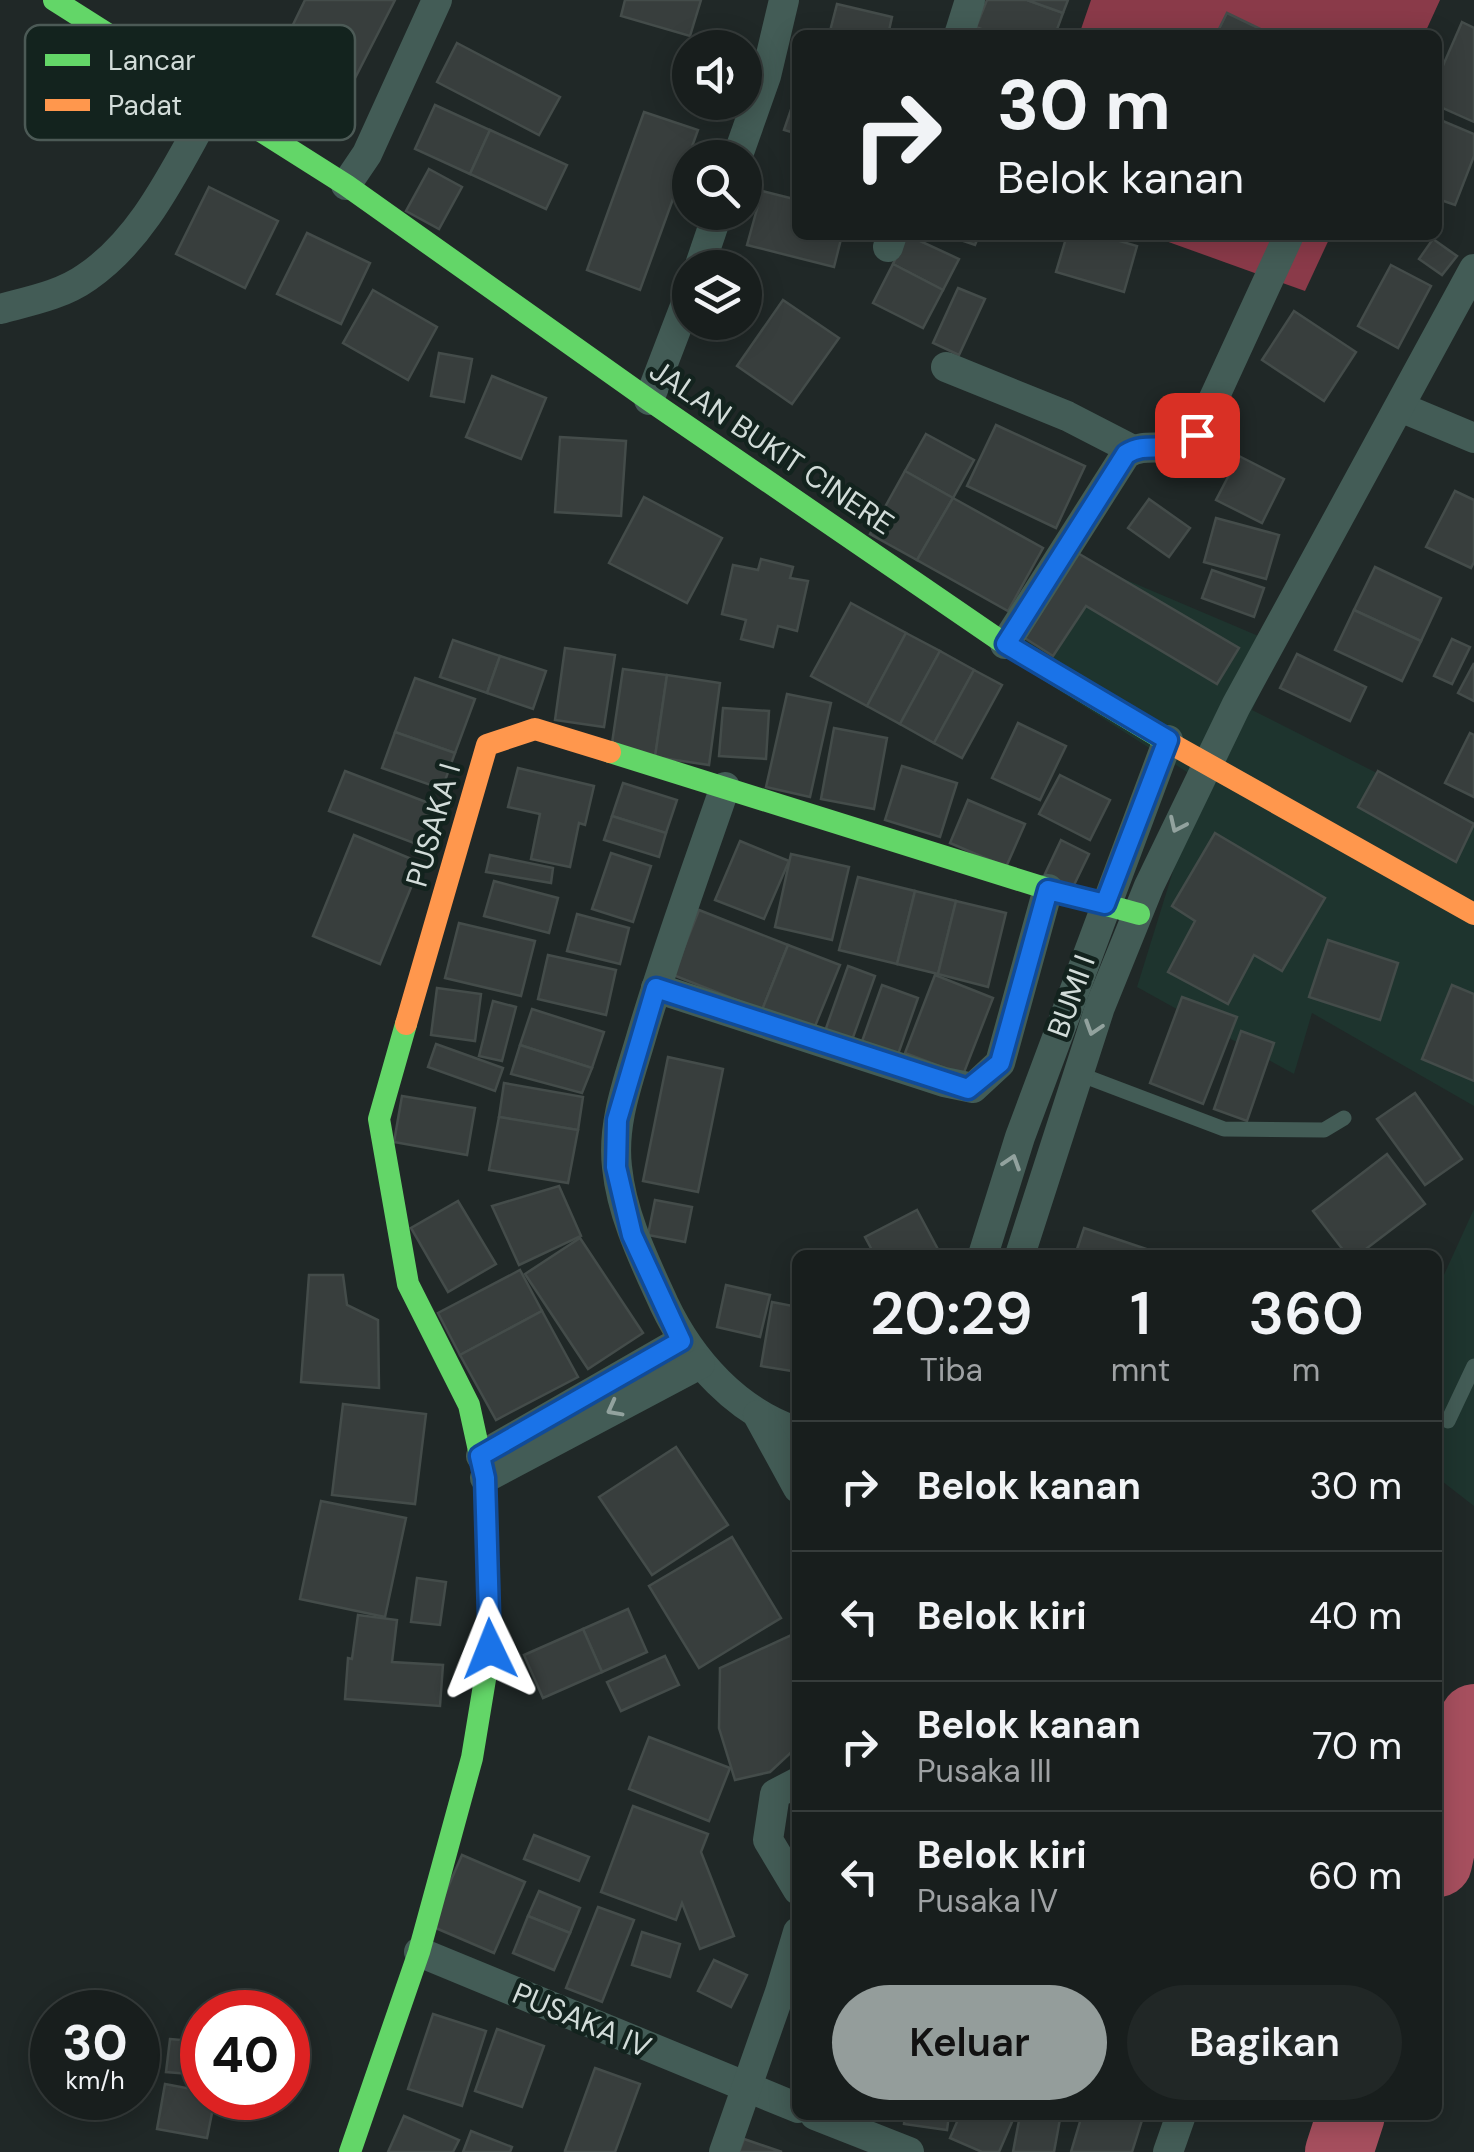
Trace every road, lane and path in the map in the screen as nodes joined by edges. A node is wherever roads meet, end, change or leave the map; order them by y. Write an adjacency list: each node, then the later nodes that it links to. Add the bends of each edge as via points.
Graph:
1 (54, 0): 5 (street, JALAN BUKIT CINERE)
2 (437, 0): 10 (street)
3 (784, 0): 9 (street)
4 (970, 0): 6 (street)
5 (94, 25)
6 (961, 30)
7 (191, 140): 13 (street, via 135,234 87,277)
8 (275, 140): 10 (street, JALAN BUKIT CINERE)
9 (744, 140)
10 (346, 185): 16 (street, JALAN BUKIT CINERE)
11 (1287, 240): 19 (street, via 1197,435 1181,448)
12 (1474, 269): 17 (street, BUMI I)
13 (0, 309)
14 (672, 340): 16 (street)
15 (946, 367): 19 (street)
16 (649, 400): 20 (street, JALAN BUKIT CINERE)
17 (1400, 407): 18 (street); 22 (street, BUMI I)
18 (1474, 438)
19 (1133, 450): 20 (street)
20 (1006, 644): 21 (street, JALAN BUKIT CINERE)
21 (1168, 740): 22 (street, JALAN BUKIT CINERE); 25 (street, BUMI I)
22 (1206, 765): 26 (street, JALAN BUKIT CINERE); 27 (street, BUMI I, one-way to 27)
23 (725, 787): 24 (street, PUSAKA I); 28 (street); 38 (street, PUSAKA I, via 535,729 488,744 379,1118 408,1284 469,1404)
24 (1048, 890): 25 (street, PUSAKA I); 28 (street, via 1000,1063 968,1089)
25 (1105, 904): 27 (street, PUSAKA I); 31 (street, BUMI I, one-way to 25)
26 (1473, 910)
27 (1139, 914): 29 (street, BUMI I, one-way to 29)
28 (656, 988): 33 (street, via 617,1120 616,1167 632,1235)
29 (1078, 1074): 30 (lane, via 1224,1129 1324,1130); 32 (street, BUMI I)
30 (1344, 1118)
31 (984, 1250)
32 (1022, 1250)
33 (690, 1352): 35 (street); 38 (street)
34 (1474, 1366): 36 (lane)
35 (758, 1415): 37 (street); 39 (street)
36 (1448, 1422)
37 (792, 1429)
38 (483, 1467): 43 (street, via 490,1649 472,1758)
39 (792, 1477)
40 (792, 1785): 41 (street, via 775,1794 768,1840)
41 (792, 1880)
42 (792, 1950): 44 (street)
43 (418, 1952): 44 (street, PUSAKA IV); 48 (street)
44 (746, 2088): 45 (street, PUSAKA IV); 49 (street)
45 (792, 2106)
46 (828, 2120): 50 (street)
47 (1178, 2120): 51 (street)
48 (350, 2152)
49 (724, 2152)
50 (909, 2152)
51 (1168, 2152)

